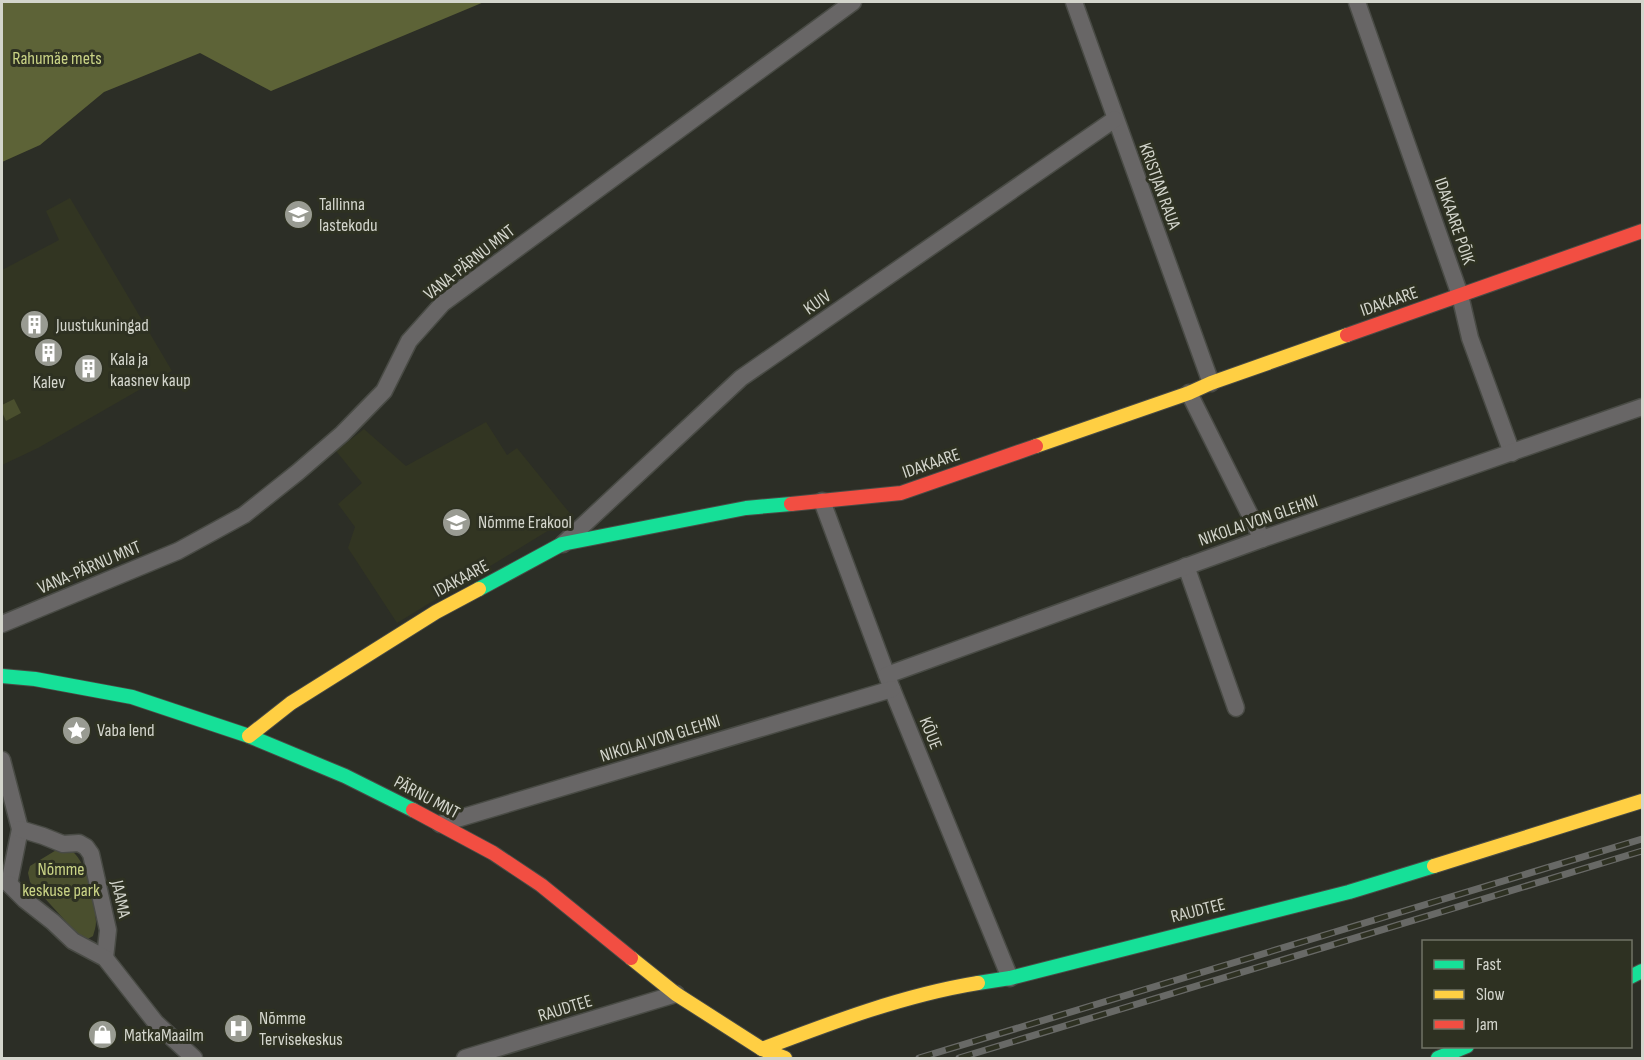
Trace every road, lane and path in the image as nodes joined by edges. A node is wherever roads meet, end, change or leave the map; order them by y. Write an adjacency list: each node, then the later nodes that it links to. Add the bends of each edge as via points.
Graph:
1 (853, 2): 15 (street, VANA-PÄRNU MNT, via 443,303 409,341 384,391 342,434 244,515 178,551)
2 (1074, 2): 4 (street, KRISTJAN RAUA)
3 (1357, 2): 6 (street, IDAKAARE PÕIK)
4 (1115, 119): 7 (street, KRISTJAN RAUA); 13 (street, KUIV, via 741,378)
5 (1642, 231): 6 (street, IDAKAARE)
6 (1460, 295): 7 (street, IDAKAARE); 10 (street, IDAKAARE PÕIK, via 1470,338)
7 (1211, 383): 8 (street, IDAKAARE)
8 (1189, 393): 11 (street, IDAKAARE, via 901,493); 12 (street)
9 (1642, 410): 10 (street, NIKOLAI VON GLEHNI)
10 (1512, 453): 12 (street, NIKOLAI VON GLEHNI)
11 (822, 501): 13 (street, IDAKAARE, via 746,508); 17 (street, KÕUE)
12 (1262, 539): 14 (street, NIKOLAI VON GLEHNI)
13 (562, 544): 19 (street, IDAKAARE, via 436,612 291,703)
14 (1186, 566): 17 (street, NIKOLAI VON GLEHNI); 18 (street)
15 (2, 624)
16 (2, 676): 19 (street, PÄRNU MNT, via 132,697)
17 (890, 682): 22 (street, NIKOLAI VON GLEHNI); 26 (street, KÕUE)
18 (1236, 708)
19 (249, 735): 22 (street, PÄRNU MNT, via 345,776)
20 (2, 760): 23 (street)
21 (1642, 801): 26 (street, RAUDTEE, via 1349,892)
22 (440, 824): 27 (street, PÄRNU MNT, via 541,885)
23 (20, 830): 24 (street); 25 (street, JAAMA, via 63,844 79,843 91,854 108,930)
24 (5, 887): 25 (street, via 73,941)
25 (105, 958): 30 (street, via 156,1023)
26 (1010, 978): 29 (street, RAUDTEE, via 942,988 840,1019)
27 (676, 994): 29 (street, PÄRNU MNT); 31 (street, RAUDTEE)
28 (1465, 1048): 33 (street)
29 (762, 1049): 32 (street, PÄRNU MNT)
30 (194, 1059)
31 (465, 1059)
32 (785, 1059)
33 (1438, 1059)

